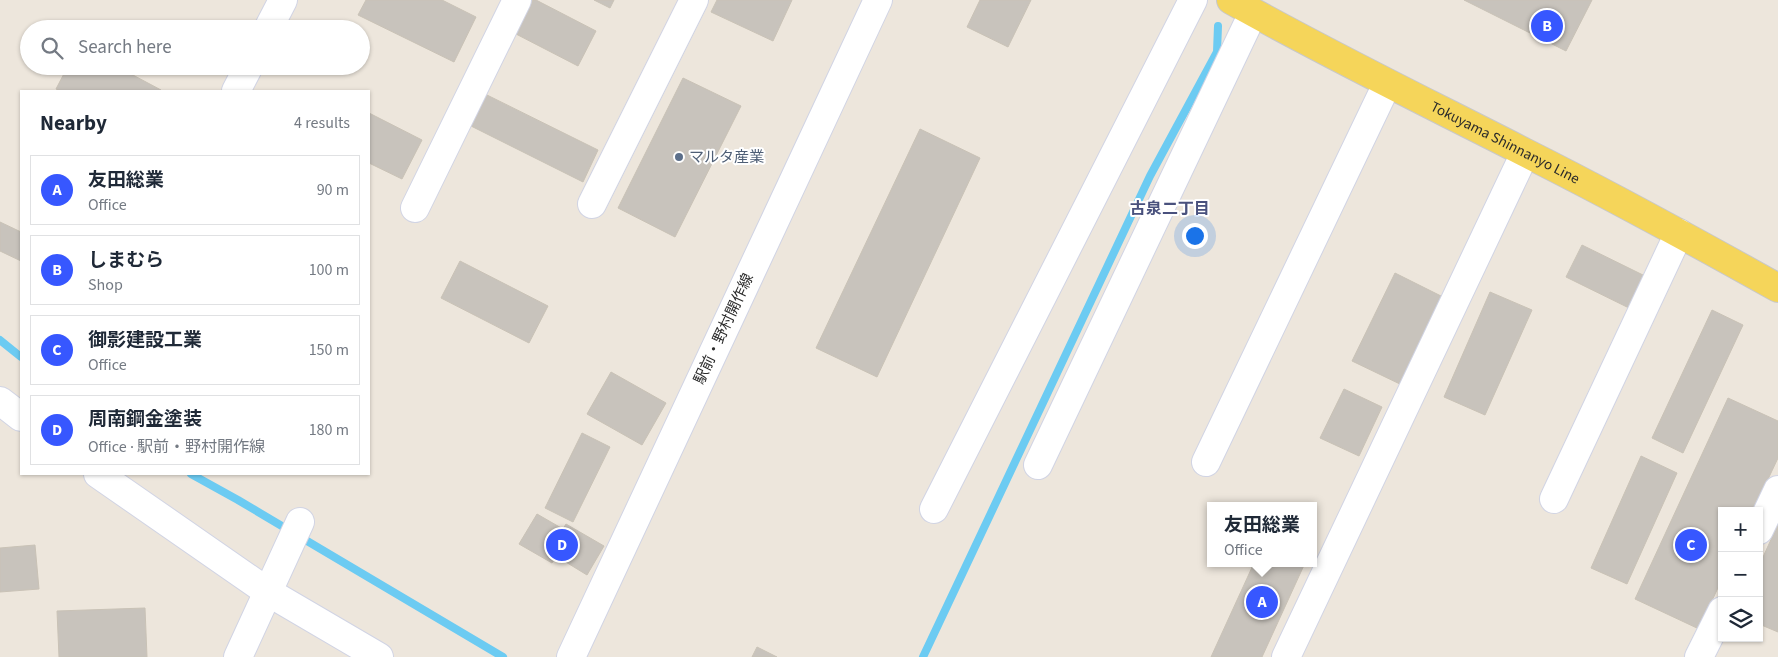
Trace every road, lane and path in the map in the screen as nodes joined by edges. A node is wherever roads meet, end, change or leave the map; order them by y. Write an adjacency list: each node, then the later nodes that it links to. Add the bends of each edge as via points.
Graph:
1 (283, 0): 7 (street)
2 (517, 0): 13 (street)
3 (694, 0): 12 (street)
4 (878, 0): 30 (street, 駅前・野村開作線)
5 (1193, 0): 23 (street)
6 (1242, 6): 9 (main road, Tokuyama Shinnanyo Line); 19 (street)
7 (273, 20)
8 (244, 75): 10 (street)
9 (1387, 84): 11 (main road, Tokuyama Shinnanyo Line); 18 (street)
10 (237, 90)
11 (1525, 153): 14 (main road, Tokuyama Shinnanyo Line); 31 (street)
12 (592, 204)
13 (415, 208)
14 (1679, 233): 15 (main road, Tokuyama Shinnanyo Line); 22 (street)
15 (1778, 288)
16 (0, 401): 17 (street)
17 (20, 416)
18 (1206, 462)
19 (1038, 465)
20 (99, 475): 26 (street)
21 (1778, 490): 25 (street)
22 (1554, 499)
23 (934, 509)
24 (300, 522): 26 (street)
25 (1763, 522)
26 (268, 592): 28 (street); 29 (street)
27 (1718, 619): 32 (street)
28 (238, 657)
29 (379, 657)
30 (571, 657)
31 (1286, 657)
32 (1698, 657)

